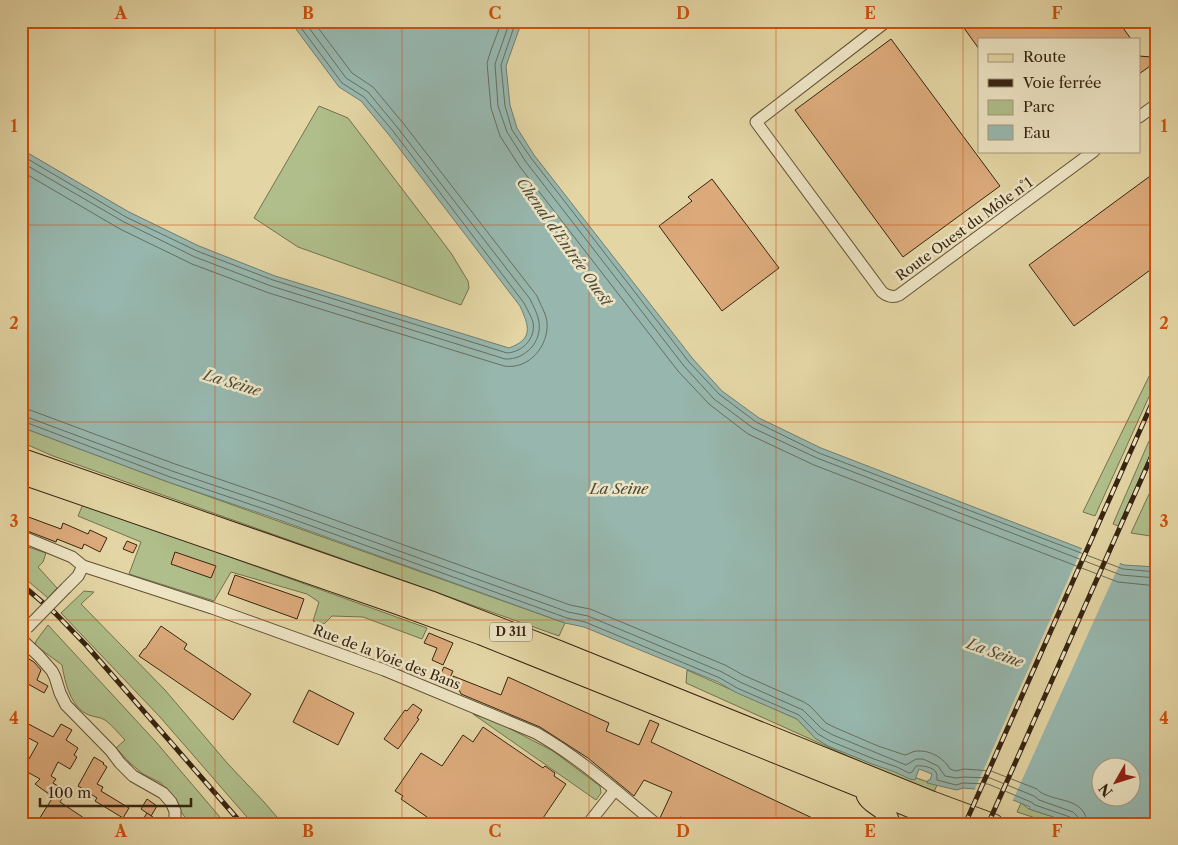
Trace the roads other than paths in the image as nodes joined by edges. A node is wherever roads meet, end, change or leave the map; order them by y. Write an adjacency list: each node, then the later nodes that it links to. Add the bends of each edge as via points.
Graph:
1 (887, 21): 4 (street, Route Ouest du Môle n°1, via 756,122 886,295 900,295)
2 (1157, 104): 3 (street)
3 (1140, 116)
4 (1093, 152)
5 (21, 458): 19 (main road, D 311, via 434,602)
6 (21, 474): 11 (main road, D 311, via 481,635)
7 (21, 536): 8 (street, Rue de la Voie des Bans, via 72,557)
8 (83, 566): 9 (street, bridge, via 78,576); 12 (street, Rue de la Voie des Bans, via 375,667 536,734 557,745)
9 (24, 631)
10 (21, 639): 13 (street, via 52,671 66,705 132,776 163,793 171,802)
11 (862, 788): 16 (main road, via 868,799 889,817); 18 (main road, D 311)
12 (615, 790): 14 (street); 15 (street, Rue de la Voie des Bans)
13 (175, 824)
14 (588, 824)
15 (656, 824)
16 (890, 824): 17 (main road, via 901,816)
17 (930, 824)
18 (951, 824)
19 (994, 824)

